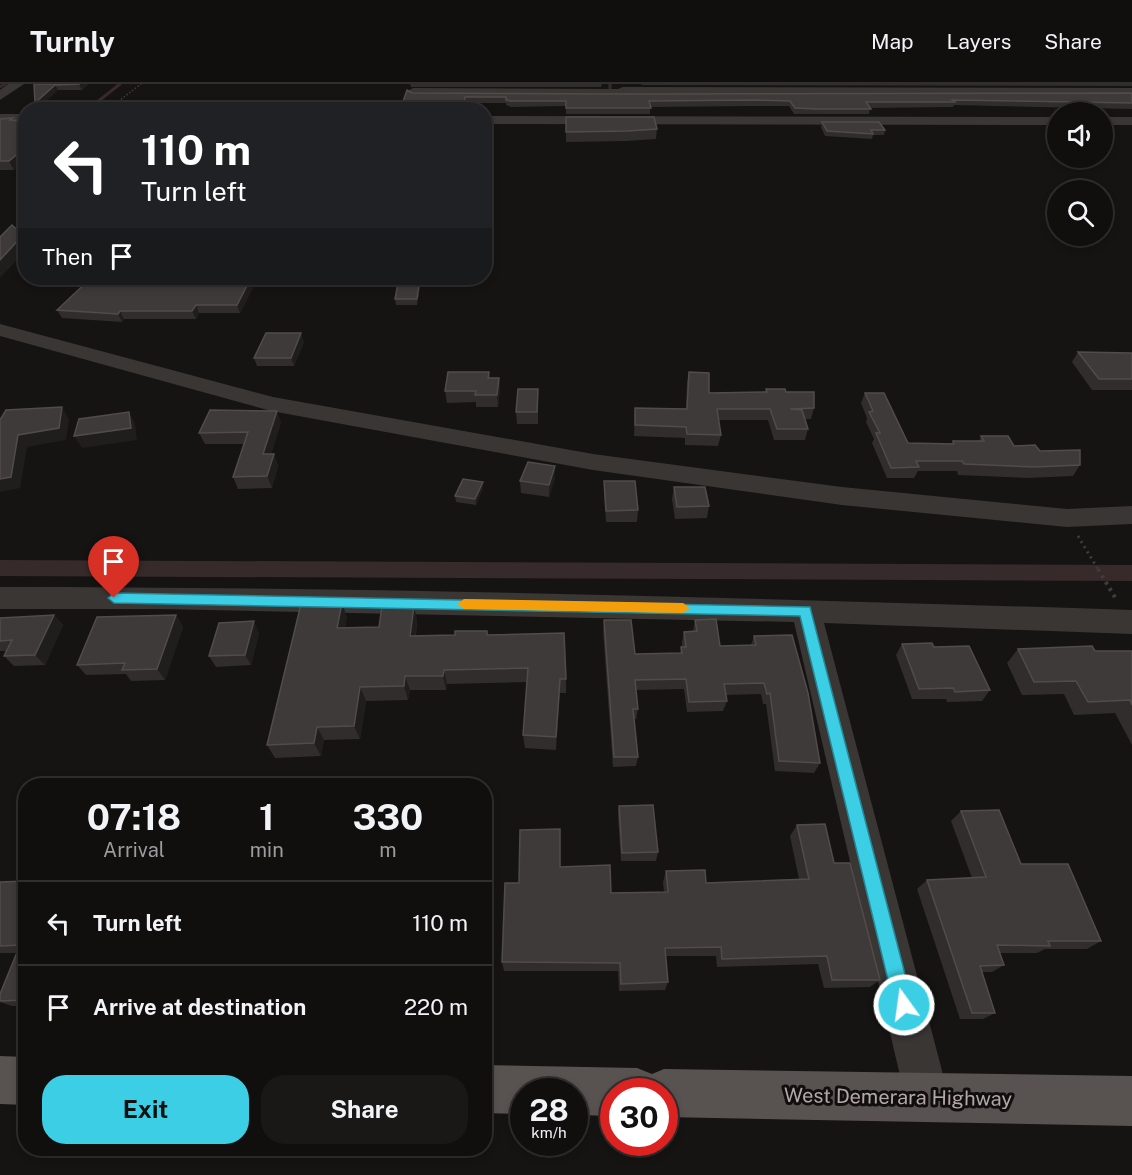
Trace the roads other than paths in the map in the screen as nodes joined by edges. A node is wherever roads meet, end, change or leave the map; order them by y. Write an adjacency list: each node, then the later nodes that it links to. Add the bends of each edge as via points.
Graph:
1 (17, 84): 8 (street)
2 (740, 88): 3 (street); 5 (street)
3 (851, 88): 4 (street)
4 (964, 88): 7 (street)
5 (622, 89): 6 (street); 12 (street)
6 (413, 92)
7 (1132, 92)
8 (0, 96)
9 (0, 118): 10 (street)
10 (18, 118)
11 (492, 120): 12 (street)
12 (624, 120): 13 (street)
13 (1047, 121)
14 (1113, 121): 15 (street)
15 (1132, 121)
16 (0, 330): 17 (street, via 271,404 593,462 854,498 1067,518)
17 (1132, 515)
18 (0, 598): 19 (street)
19 (806, 611): 20 (street); 26 (street)
20 (1125, 613)
21 (0, 1080): 22 (main road)
22 (18, 1081)
23 (492, 1089): 24 (main road)
24 (600, 1091)
25 (678, 1092): 26 (main road, West Demerara Highway)
26 (927, 1097): 27 (main road, West Demerara Highway)
27 (1132, 1101)

